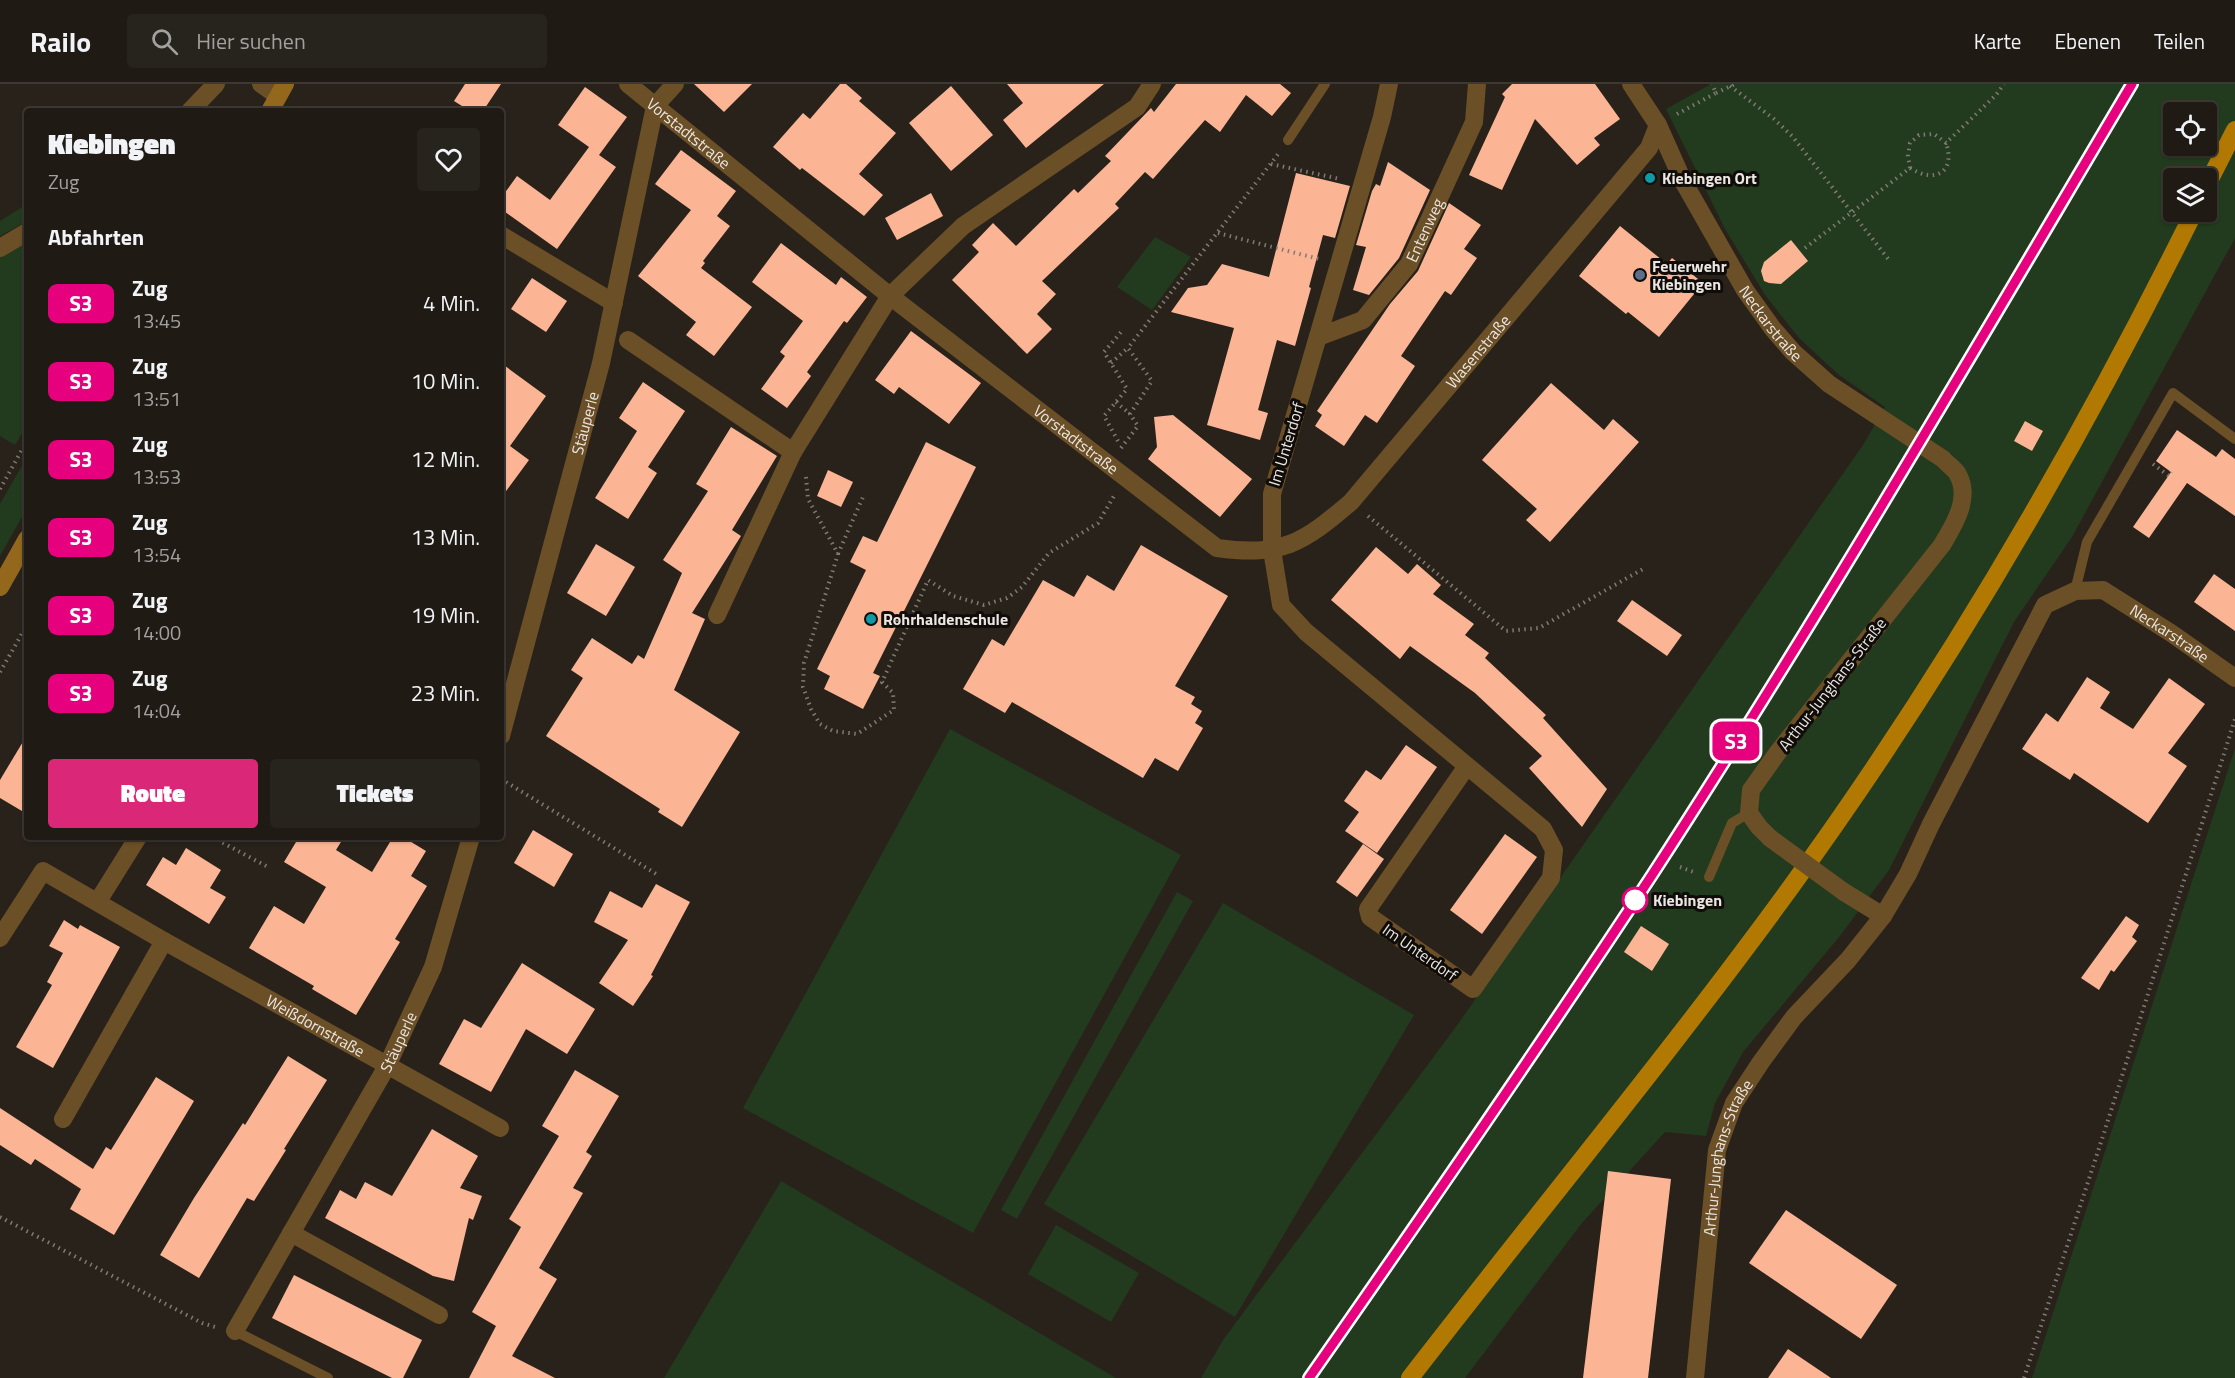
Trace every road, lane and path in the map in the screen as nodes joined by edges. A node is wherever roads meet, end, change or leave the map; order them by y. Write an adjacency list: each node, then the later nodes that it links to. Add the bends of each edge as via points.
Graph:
1 (216, 84): 16 (street)
2 (261, 84): 14 (street)
3 (628, 84): 15 (street, Vorstadtstraße)
4 (675, 84): 15 (street)
5 (1152, 84): 34 (street, via 1137,107 963,226)
6 (1325, 84): 19 (lane)
7 (1389, 84): 24 (street, Im Unterdorf)
8 (1477, 84): 37 (street, Entenweg, via 1474,122 1409,264 1363,320)
9 (1631, 84): 17 (street, Neckarstraße)
10 (1712, 84): 13 (path)
11 (2004, 84): 20 (path)
12 (1732, 85): 13 (path); 25 (path, via 1792,136)
13 (1716, 93): 17 (path)
14 (278, 97)
15 (655, 106): 34 (street, Vorstadtstraße); 35 (street, Stäuperle)
16 (193, 108)
17 (1658, 125): 47 (street, Neckarstraße, via 1683,181 1745,290 1793,352 1829,384); 51 (street, Wasenstraße, via 1649,148)
18 (2235, 130): 23 (main road)
19 (1288, 140): 21 (path)
20 (1946, 143): 22 (path, via 1950,156 1945,169 1936,176 1922,175); 22 (path, via 1934,134 1919,135 1910,143)
21 (1271, 164): 24 (path); 28 (path)
22 (1910, 168): 25 (path)
23 (2216, 168)
24 (1363, 183): 33 (street, Im Unterdorf)
25 (1852, 211): 31 (path); 32 (path)
26 (2189, 222): 86 (main road, via 2144,312 2007,560 1868,777 1788,891 1651,1071)
27 (24, 233): 30 (street)
28 (1218, 233): 33 (path); 39 (path)
29 (504, 238): 35 (street)
30 (0, 248)
31 (1805, 248)
32 (1889, 260)
33 (1339, 264): 37 (street, Im Unterdorf)
34 (890, 296): 46 (street); 48 (street, Vorstadtstraße)
35 (614, 303): 62 (street, Stäuperle, via 601,363)
36 (1122, 331): 40 (path, via 1104,352)
37 (1318, 337): 53 (street, Im Unterdorf, via 1272,494)
38 (628, 340): 46 (street)
39 (1128, 348): 40 (path); 42 (path, via 1152,381)
40 (1111, 363): 41 (path, via 1127,389)
41 (1116, 402): 42 (path); 45 (path, via 1104,416)
42 (1130, 414): 45 (path, via 1138,426)
43 (2235, 439): 57 (lane, via 2173,393 2086,542)
44 (24, 446): 49 (path)
45 (1121, 447): 48 (path)
46 (793, 452): 54 (path, via 806,471 808,499); 58 (street)
47 (1957, 472): 67 (street, Arthur-Junghans-Straße, via 1963,486 1962,505 1952,530 1750,790)
48 (1127, 476): 53 (street, Vorstadtstraße, via 1217,548); 54 (path, via 1098,523 1049,553 1022,587 1007,598 984,605 953,596 928,580 882,682 893,693 894,710 857,734 833,731 820,724 803,687 804,663)
49 (0, 489)
50 (862, 497): 54 (path)
51 (1351, 502): 53 (street, Wasenstraße, via 1321,528); 55 (path, via 1506,631 1539,628)
52 (24, 544): 56 (street)
53 (1272, 550): 65 (street, Im Unterdorf, via 1281,606 1306,632)
54 (837, 554)
55 (1643, 569)
56 (0, 587)
57 (2075, 591): 61 (street, Neckarstraße, via 2103,590); 75 (street, Arthur-Junghans-Straße, via 2045,605)
58 (717, 615)
59 (24, 630): 60 (path)
60 (0, 672)
61 (2235, 678)
62 (509, 680): 63 (street, Stäuperle)
63 (504, 715)
64 (2235, 719): 88 (path)
65 (1467, 766): 65 (street, Im Unterdorf, via 1543,829 1554,850 1551,878 1473,989 1370,917 1368,909)
66 (504, 781): 72 (path)
67 (1749, 813): 73 (lane, via 1732,824); 75 (street, bridge, via 1770,838)
68 (136, 840): 74 (street)
69 (218, 840): 71 (path)
70 (470, 840): 78 (street, Stäuperle, via 433,967)
71 (268, 867)
72 (658, 875)
73 (1709, 877)
74 (98, 901): 76 (street, Weißdornstraße, via 43,871); 77 (street, Weißdornstraße)
75 (1883, 916): 87 (street, Arthur-Junghans-Straße, via 1794,1017 1734,1103 1717,1150)
76 (0, 939)
77 (164, 941): 78 (street, Weißdornstraße); 79 (street)
78 (387, 1066): 80 (street, Weißdornstraße); 82 (street, Stäuperle)
79 (63, 1119)
80 (500, 1128)
81 (0, 1217): 84 (path, via 202,1323)
82 (291, 1233): 83 (street); 84 (street, Stäuperle)
83 (439, 1315)
84 (236, 1331): 85 (lane)
85 (328, 1378)
86 (1410, 1378)
87 (1695, 1378)
88 (2024, 1378)

